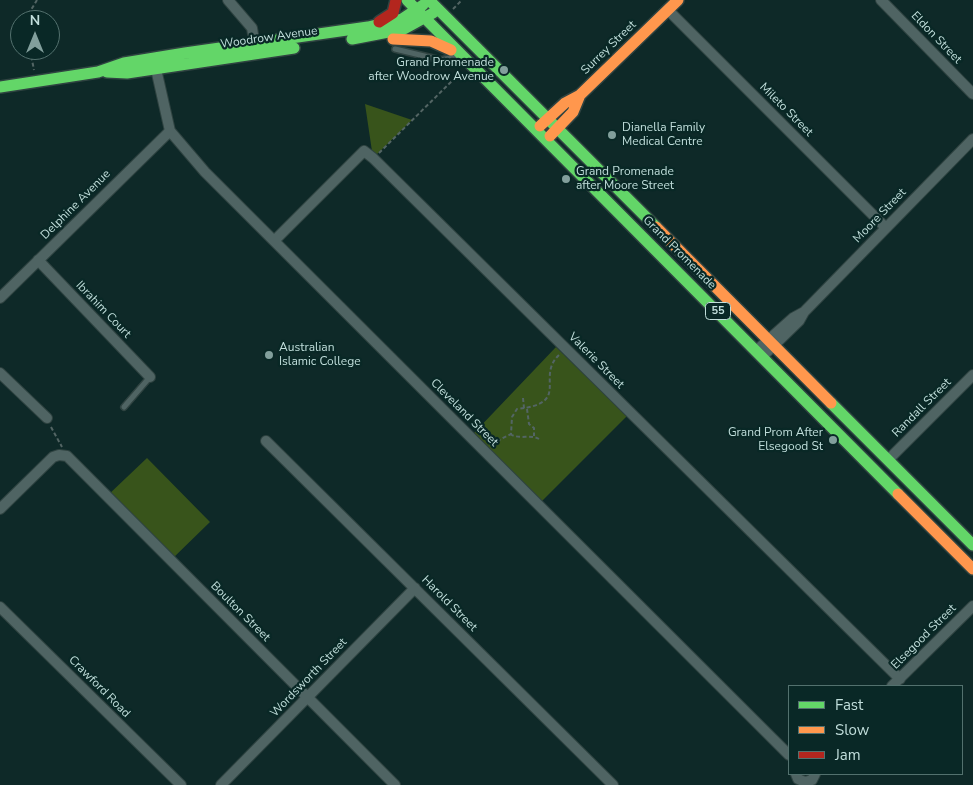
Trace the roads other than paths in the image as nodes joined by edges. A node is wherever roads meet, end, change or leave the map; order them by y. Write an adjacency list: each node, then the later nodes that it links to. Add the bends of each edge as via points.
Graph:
1 (228, 0): 13 (street, via 245,20)
2 (396, 0): 11 (main road, via 395,10 390,16)
3 (407, 0): 8 (main road, Grand Promenade / 55)
4 (429, 0): 7 (main road, Grand Promenade / 55); 8 (main road, Woodrow Avenue)
5 (678, 0): 9 (main road, Surrey Street)
6 (881, 0): 19 (street, Eldon Street)
7 (438, 9): 10 (main road, Woodrow Avenue); 21 (main road, Grand Promenade / 55)
8 (417, 10): 10 (main road, Grand Promenade / 55); 11 (main road, Woodrow Avenue, via 395,21)
9 (668, 10): 20 (main road, Surrey Street); 27 (street, Mileto Street)
10 (426, 20): 12 (main road, Woodrow Avenue, via 392,34); 15 (main road, Grand Promenade / 55)
11 (368, 27): 13 (main road, Woodrow Avenue)
12 (362, 38): 13 (main road, Woodrow Avenue); 15 (main road, via 431,41)
13 (251, 49): 16 (main road, Woodrow Avenue); 17 (main road, Woodrow Avenue, via 124,63)
14 (395, 49): 15 (lane, via 441,60)
15 (461, 56): 23 (main road, Grand Promenade / 55)
16 (156, 69): 17 (main road, Woodrow Avenue); 24 (street, Cleveland Street)
17 (98, 72): 18 (main road, Woodrow Avenue)
18 (0, 87)
19 (973, 94)
20 (580, 95): 21 (main road, Surrey Street, via 564,103); 22 (main road, Surrey Street, via 573,112)
21 (547, 119): 22 (main road, Grand Promenade / 55); 23 (main road, Surrey Street)
22 (557, 129): 26 (main road, Surrey Street); 31 (main road, Grand Promenade / 55)
23 (536, 130): 26 (main road, Grand Promenade / 55)
24 (170, 131): 28 (street, Cleveland Street, via 205,172); 29 (street, Delphine Avenue)
25 (973, 139): 27 (street, Moore Street)
26 (546, 140): 32 (main road, Grand Promenade / 55)
27 (886, 228): 31 (street, Moore Street, via 804,312 793,318)
28 (275, 240): 46 (street, Valerie Street, via 364,151 566,348); 48 (street, Cleveland Street)
29 (38, 260): 30 (street, Delphine Avenue); 35 (street, Ibrahim Court)
30 (0, 298)
31 (772, 343): 32 (street, Moore Street); 39 (main road, Grand Promenade / 55)
32 (760, 353): 42 (main road, Grand Promenade / 55)
33 (0, 373): 37 (street)
34 (973, 375): 39 (street, Randall Street)
35 (150, 377): 36 (lane)
36 (124, 407)
37 (47, 418)
38 (266, 441): 43 (street, Harold Street)
39 (888, 459): 41 (main road, Grand Promenade / 55)
40 (0, 509): 47 (street, Boulton Street, via 52,457 67,456)
41 (973, 545)
42 (973, 569)
43 (414, 588): 47 (street, Wordsworth Street); 54 (street, Harold Street)
44 (973, 606): 46 (street, Elsegood Street)
45 (0, 607): 51 (street, Crawford Road)
46 (896, 682)
47 (308, 698): 52 (street, Wordsworth Street); 53 (street, Boulton Street)
48 (788, 754)
49 (795, 779): 50 (street, via 805,782)
50 (815, 779)
51 (181, 785)
52 (221, 785)
53 (395, 785)
54 (613, 785)

